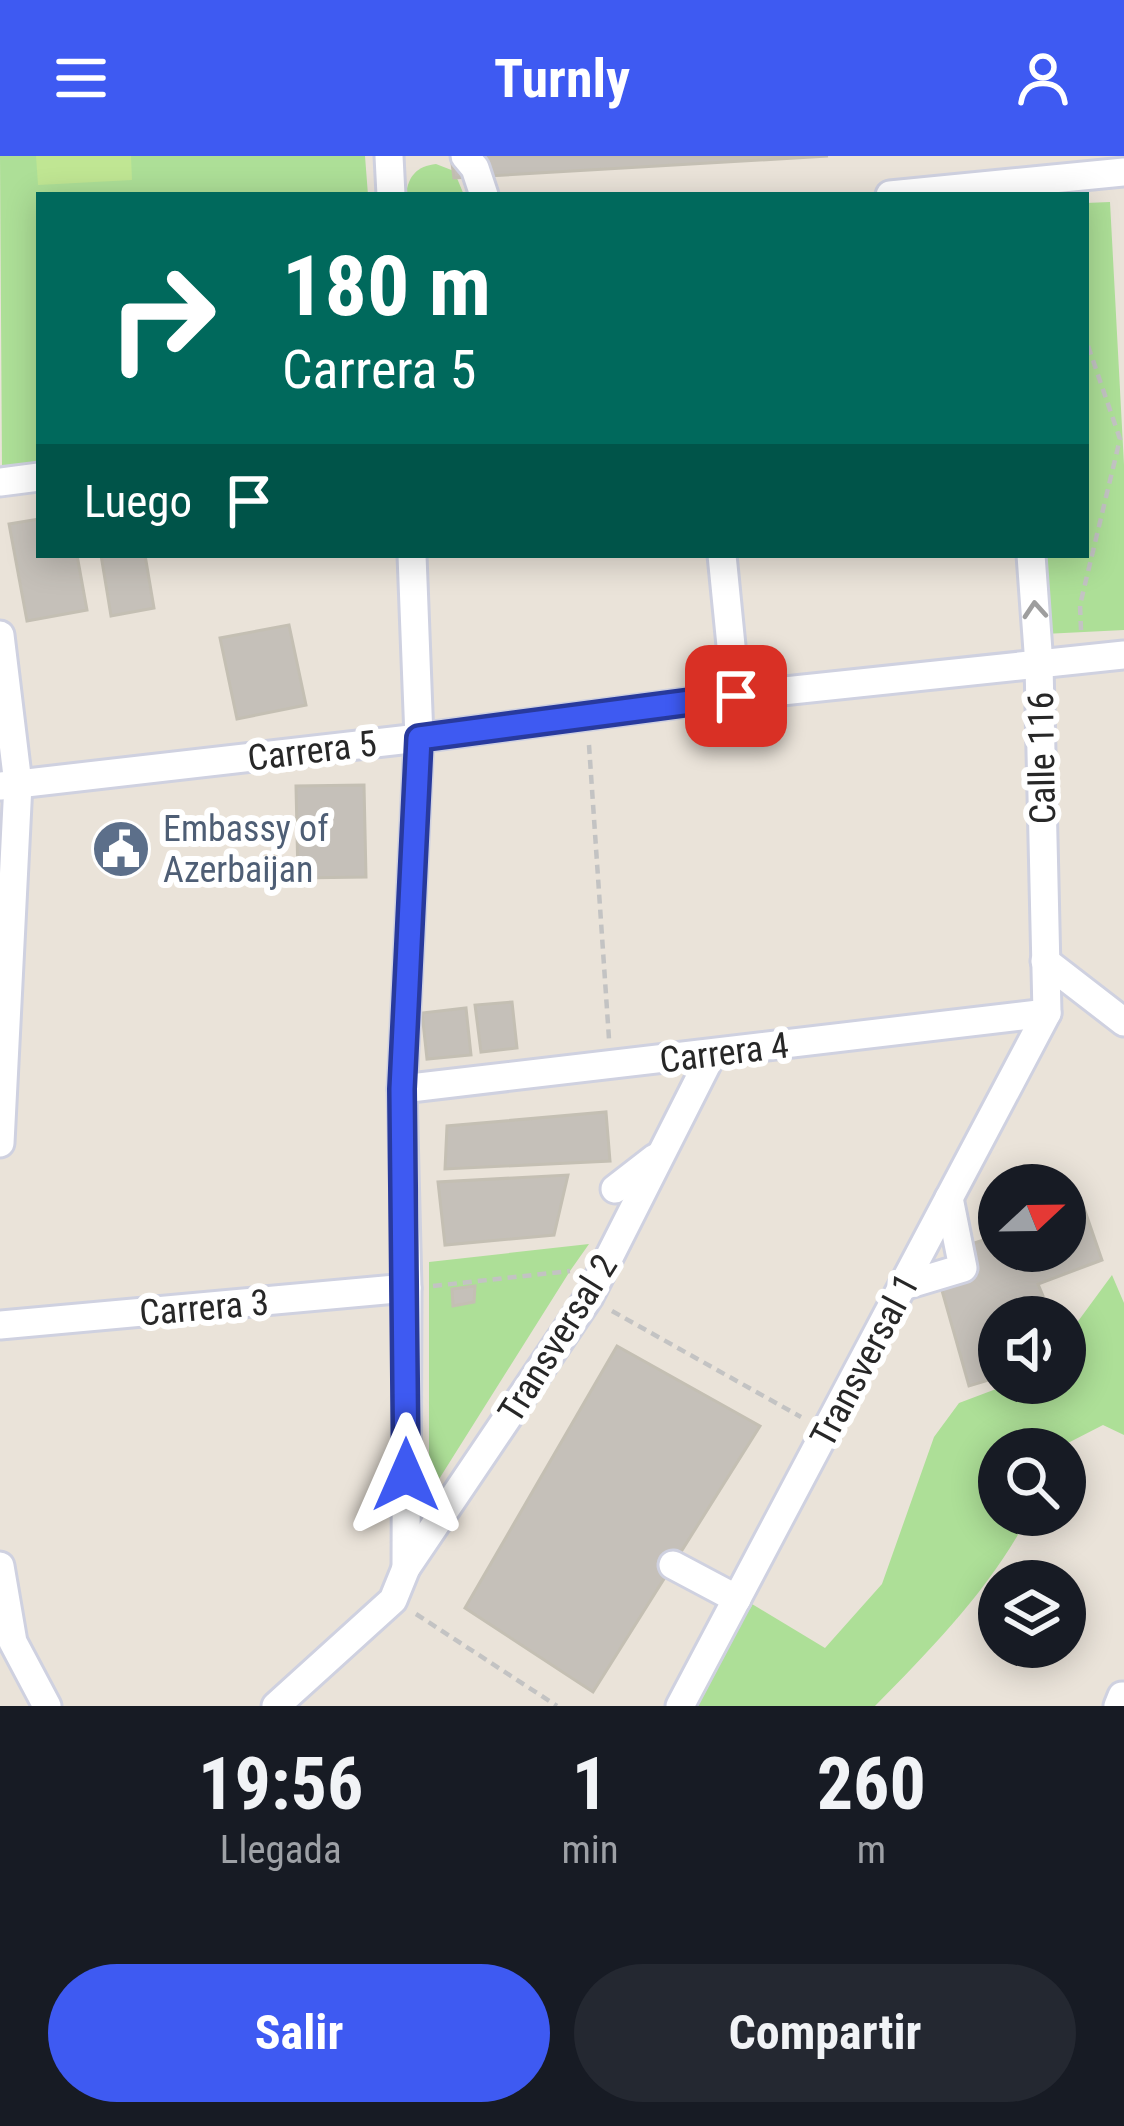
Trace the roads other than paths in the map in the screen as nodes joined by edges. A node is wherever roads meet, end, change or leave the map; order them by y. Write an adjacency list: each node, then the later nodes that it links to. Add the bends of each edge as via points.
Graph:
1 (388, 156): 5 (street)
2 (466, 156): 6 (street)
3 (1124, 172): 4 (street)
4 (1006, 188): 7 (street)
5 (391, 192)
6 (483, 192)
7 (940, 192)
8 (36, 477): 9 (street)
9 (0, 482)
10 (412, 558): 17 (street)
11 (722, 558): 16 (street)
12 (1031, 558): 15 (street, Calle 116, one-way to 12)
13 (0, 635): 18 (street)
14 (1124, 655): 15 (street, Carrera 5)
15 (1039, 665): 16 (street, Carrera 5); 19 (street, Calle 116)
16 (736, 696): 17 (street, Carrera 5)
17 (419, 738): 18 (street, Carrera 5); 23 (street)
18 (9, 785): 24 (street)
19 (1046, 961): 20 (street, Calle 116); 21 (street)
20 (1046, 1013): 22 (street, Carrera 4); 27 (street, Transversal 1)
21 (1124, 1022)
22 (712, 1054): 23 (street, Carrera 4); 25 (street, Transversal 2)
23 (402, 1089): 29 (street)
24 (0, 1143)
25 (663, 1152): 26 (street); 33 (street, Transversal 2, via 589,1297)
26 (615, 1189)
27 (950, 1198): 28 (street, Transversal 1); 28 (street, via 963,1268)
28 (903, 1286): 34 (street, Transversal 1)
29 (407, 1288): 30 (street, Carrera 3); 33 (street)
30 (0, 1325)
31 (673, 1565): 34 (street)
32 (0, 1566): 35 (street, via 13,1642)
33 (406, 1568): 36 (street, Transversal 2, via 393,1600)
34 (737, 1599): 37 (street, Transversal 1)
35 (47, 1706)
36 (276, 1706)
37 (680, 1706)

